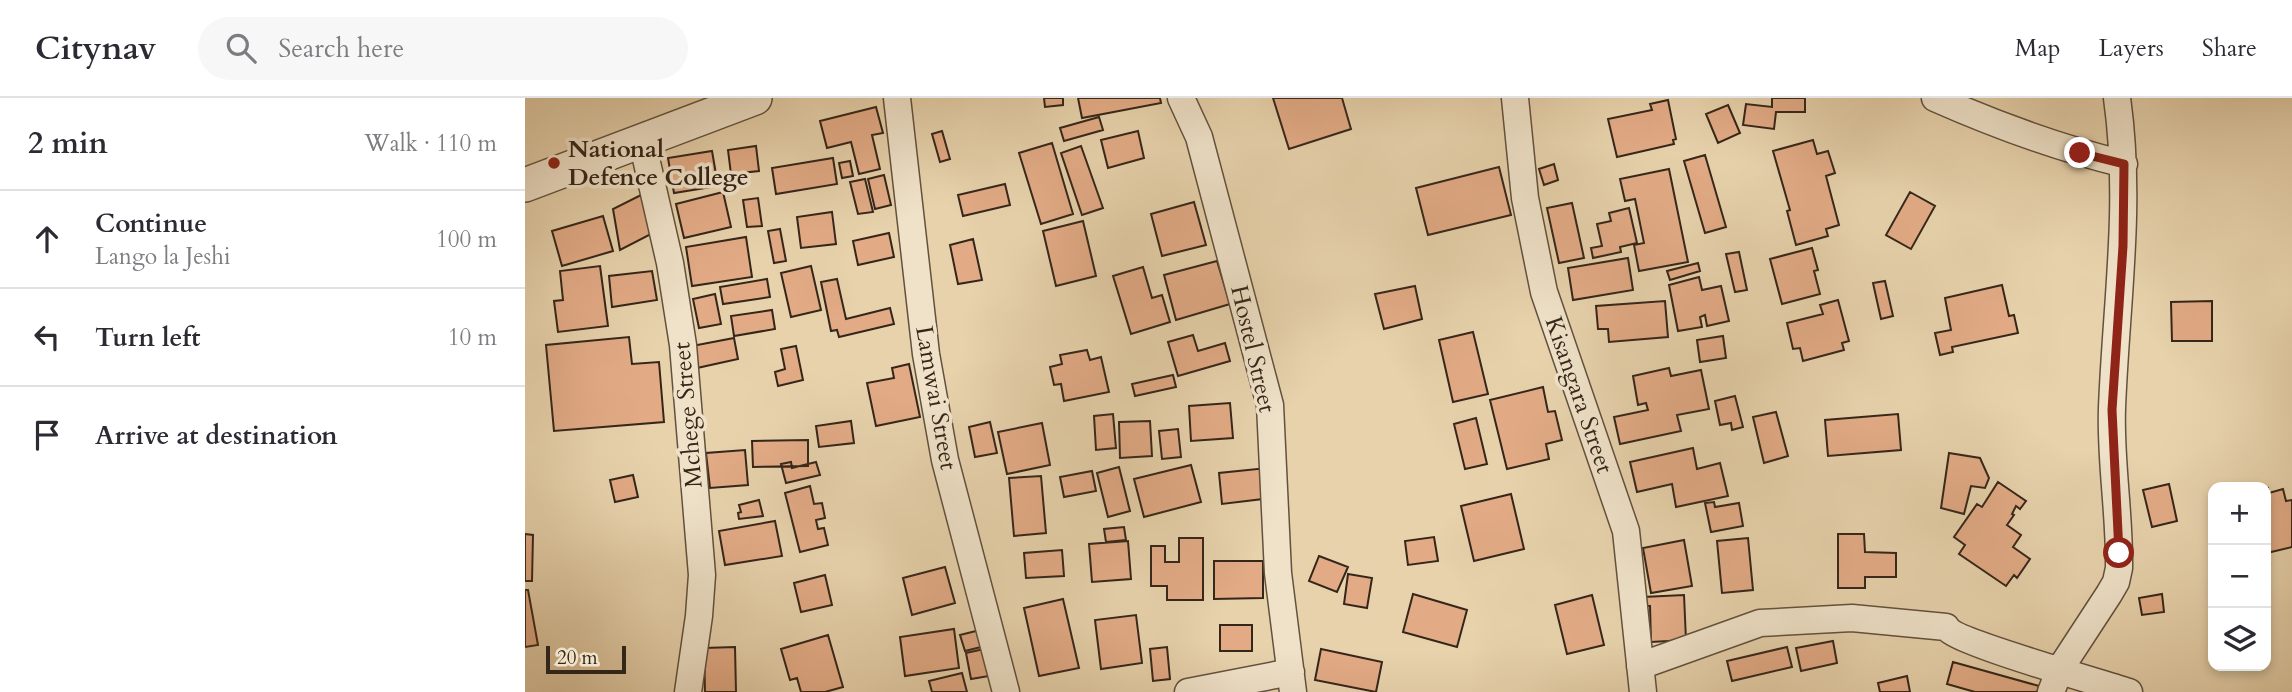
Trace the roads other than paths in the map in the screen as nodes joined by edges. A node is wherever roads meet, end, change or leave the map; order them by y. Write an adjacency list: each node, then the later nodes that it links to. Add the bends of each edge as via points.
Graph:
1 (755, 98): 7 (street)
2 (897, 98): 14 (street, Lamwai Street, via 926,354 945,460)
3 (1181, 98): 12 (street, Hostel Street, via 1199,137 1270,405 1278,573)
4 (1515, 98): 10 (street, Kisangara Street, via 1525,198 1544,292 1626,531)
5 (1935, 98): 8 (street, via 2019,132)
6 (2117, 98): 8 (street)
7 (642, 141): 9 (street); 13 (street, Mchege Street, via 670,263 684,359 702,575)
8 (2124, 164): 11 (street, via 2112,410 2119,568 2116,582)
9 (525, 185)
10 (1641, 679): 11 (street, via 1760,623 1852,618 1946,627)
11 (2056, 681): 16 (street)
12 (1292, 682): 15 (street)
13 (688, 692)
14 (1006, 692)
15 (1188, 692)
16 (2129, 692)

